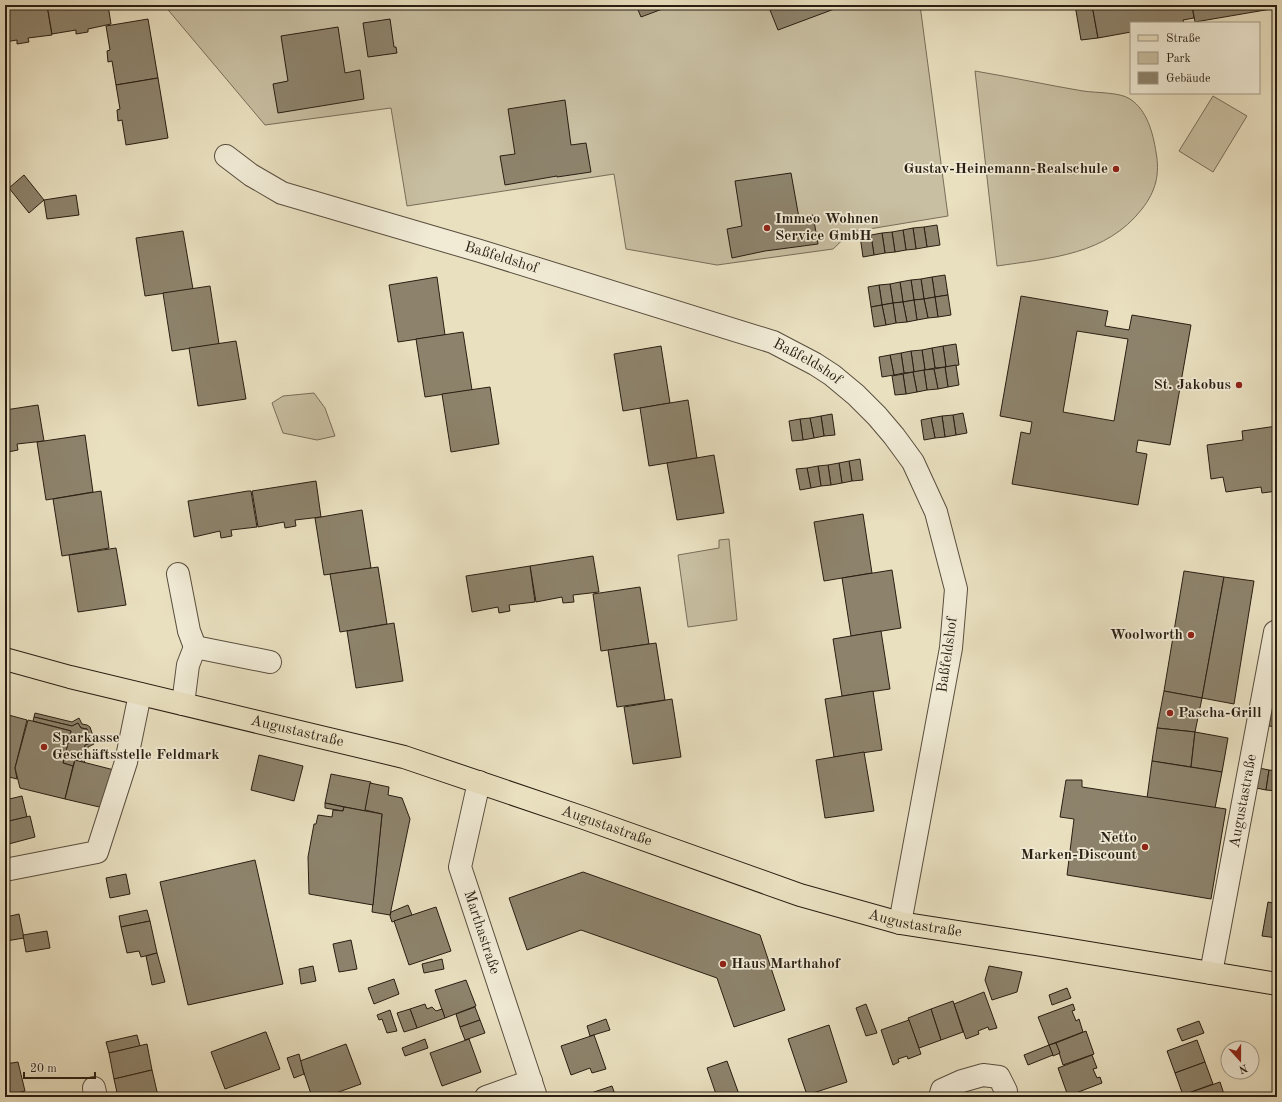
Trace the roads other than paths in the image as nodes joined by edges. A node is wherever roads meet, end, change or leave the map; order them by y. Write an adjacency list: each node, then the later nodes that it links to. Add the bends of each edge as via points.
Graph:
1 (226, 156): 11 (street, Baßfeldshof, via 250,175 282,193 773,342 832,376 877,416 913,462 926,488 941,524 956,589 951,648)
2 (178, 574): 4 (street, via 189,631)
3 (1277, 631): 12 (street, Augustastraße)
4 (195, 647): 6 (street); 8 (street, via 188,665)
5 (5, 659): 7 (main road, Augustastraße)
6 (270, 662)
7 (140, 694): 8 (main road, Augustastraße); 10 (street, via 126,762 97,852)
8 (182, 704): 9 (main road, Augustastraße, via 404,757)
9 (479, 782): 11 (main road, Augustastraße, via 800,895); 14 (street, Marthastraße, via 460,867)
10 (5, 870)
11 (900, 923): 12 (main road, Augustastraße)
12 (1211, 973): 13 (main road, Augustastraße)
13 (1277, 984)
14 (533, 1089): 15 (street, Marthastraße)
15 (486, 1097)
16 (940, 1097): 17 (street, via 942,1090 983,1075 999,1077)
17 (1006, 1097)

